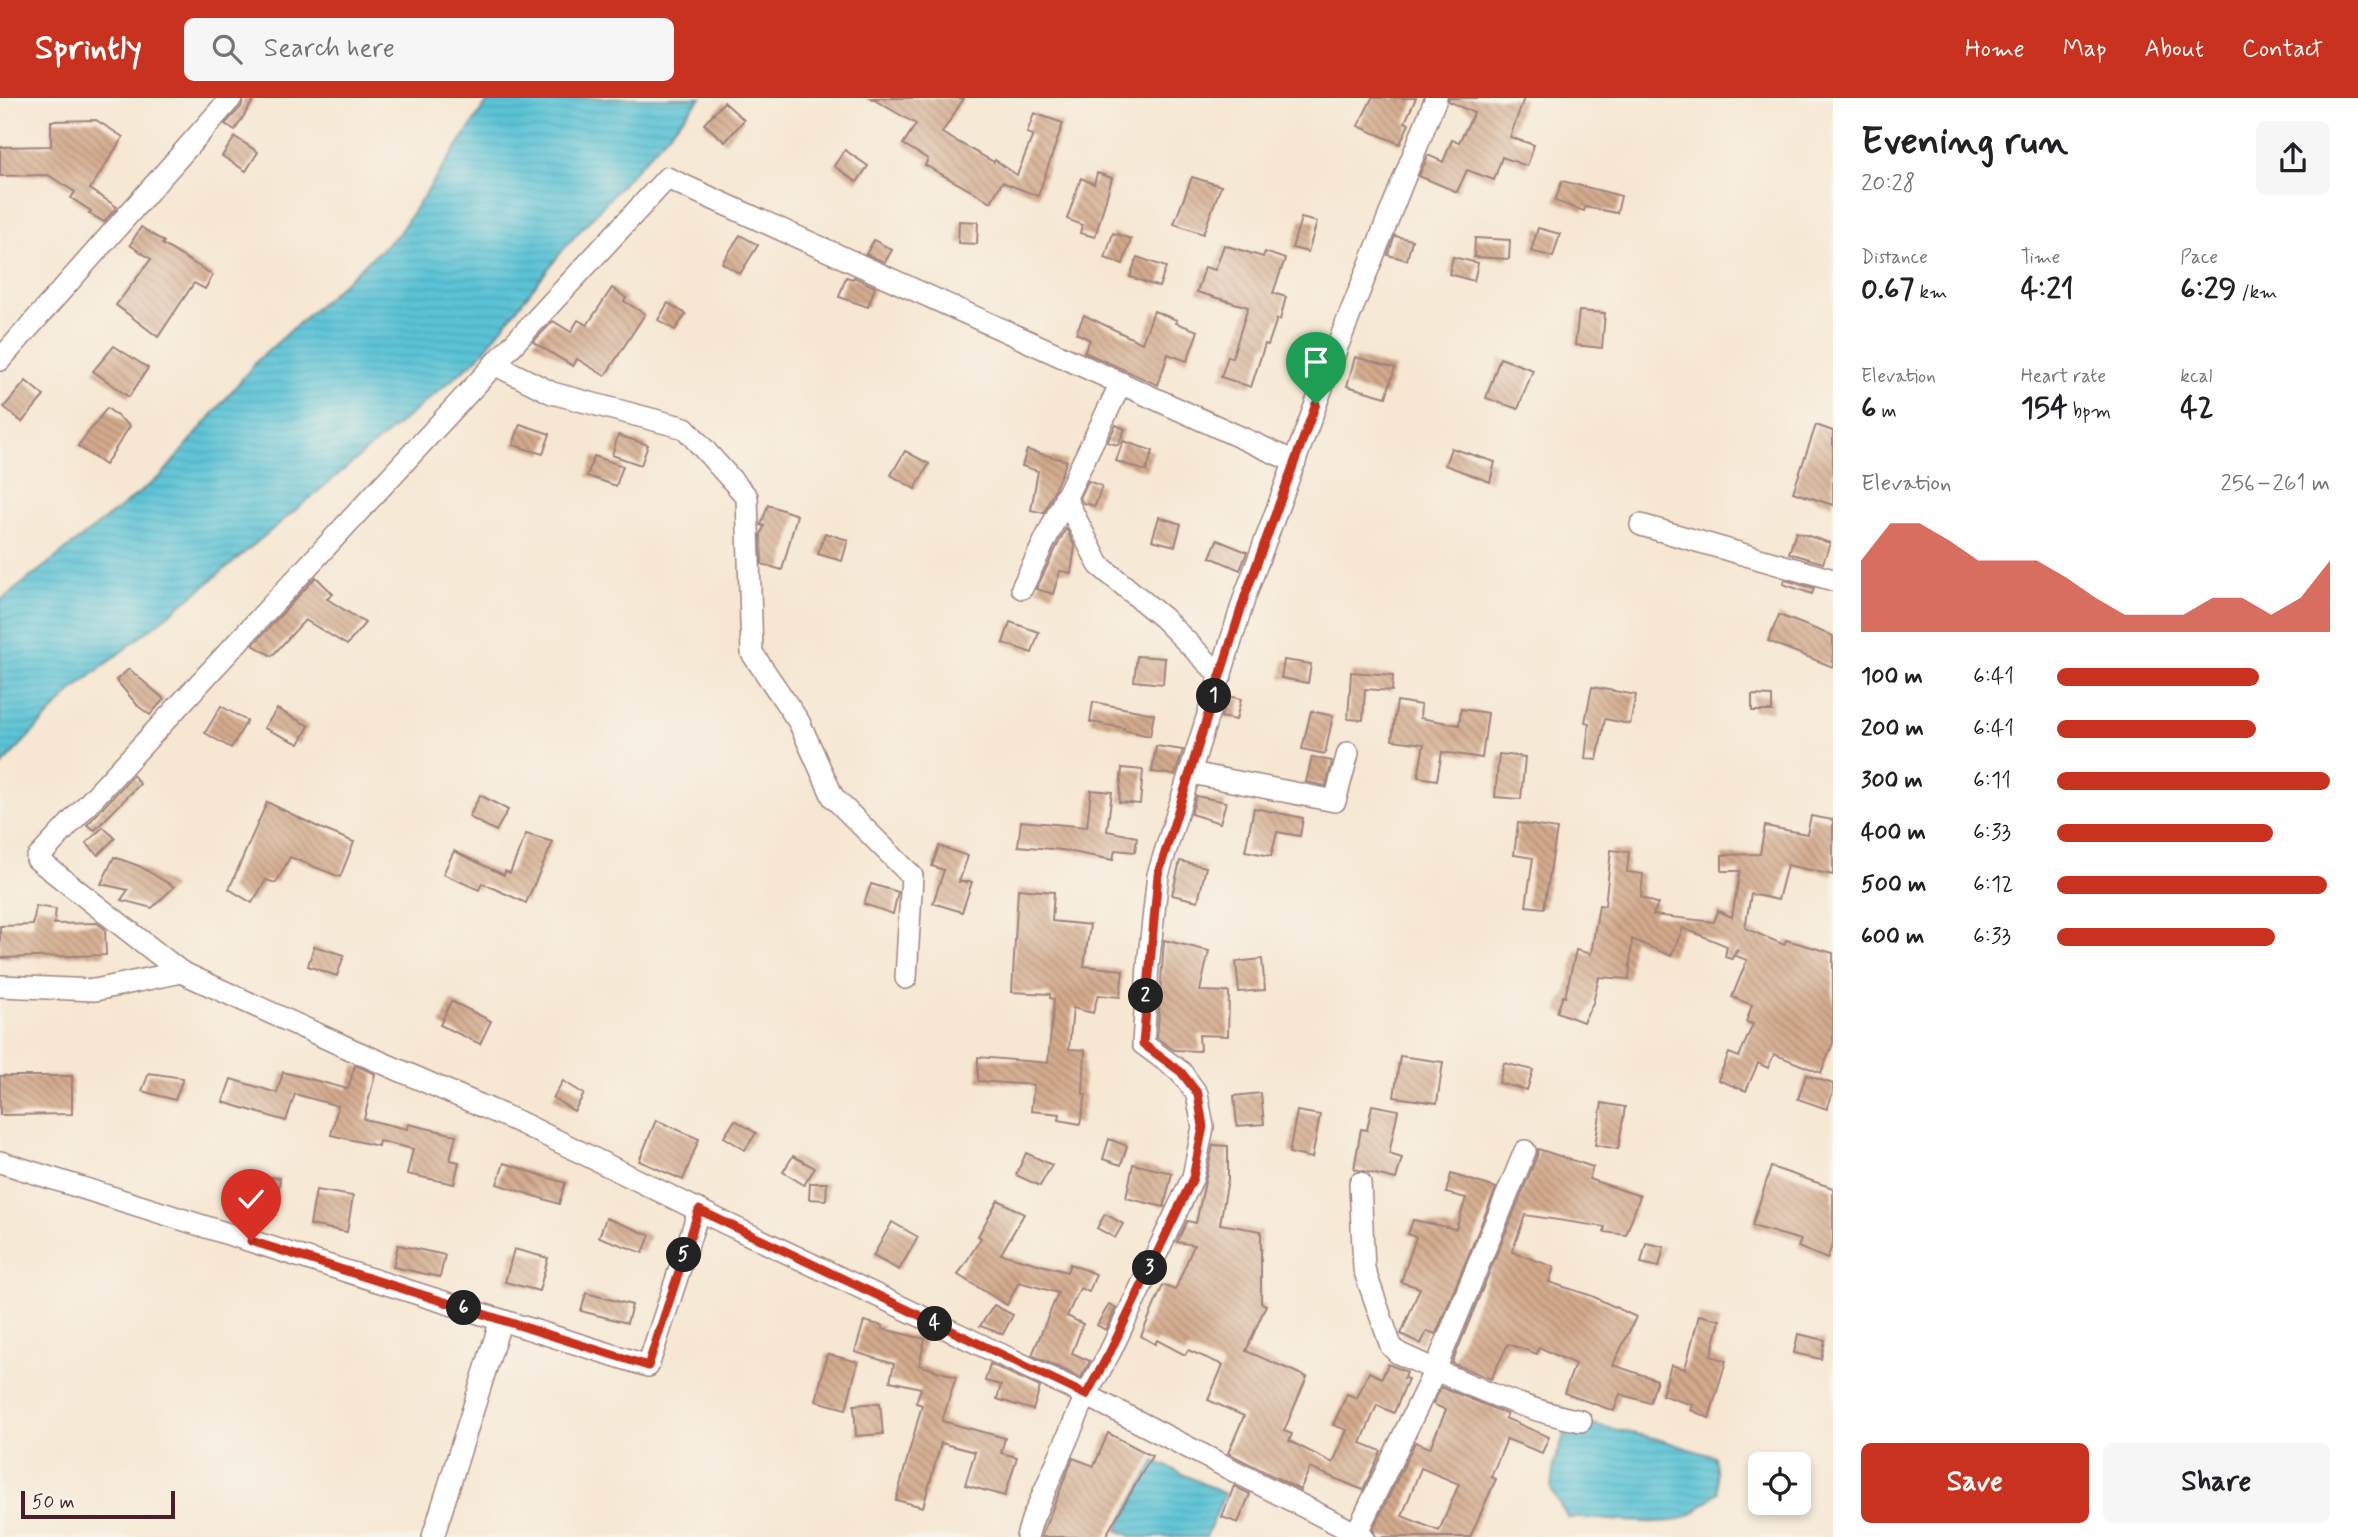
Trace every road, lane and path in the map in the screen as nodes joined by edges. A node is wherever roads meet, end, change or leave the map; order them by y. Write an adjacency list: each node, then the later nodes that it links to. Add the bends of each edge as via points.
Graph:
1 (231, 98): 3 (street)
2 (1436, 98): 6 (street)
3 (0, 360)
4 (494, 364): 5 (street, via 667,177); 14 (street, via 37,859); 15 (street, via 552,393 685,428 747,498 752,653 799,722 833,797 912,876)
5 (1121, 383): 6 (street); 7 (street)
6 (1295, 461): 11 (street)
7 (1065, 498): 10 (street); 11 (street, via 1099,565 1163,618)
8 (1641, 525): 9 (street)
9 (1833, 580)
10 (1021, 588)
11 (1220, 676): 13 (street)
12 (1348, 753): 13 (street, via 1335,801)
13 (1191, 773): 23 (street, via 1158,875 1143,1044 1181,1072 1198,1094 1203,1127 1193,1178)
14 (181, 972): 16 (street, via 95,990); 20 (street, via 519,1122)
15 (906, 978)
16 (0, 986)
17 (1525, 1152): 22 (street)
18 (0, 1162): 21 (street)
19 (1360, 1183): 22 (street, via 1364,1269 1388,1340 1398,1353)
20 (699, 1210): 21 (street, via 648,1366); 23 (street)
21 (501, 1320): 26 (street)
22 (1435, 1370): 24 (street, via 1511,1403); 25 (street)
23 (1086, 1395): 25 (street); 27 (street)
24 (1581, 1421)
25 (1359, 1535)
26 (433, 1537)
27 (1027, 1537)

